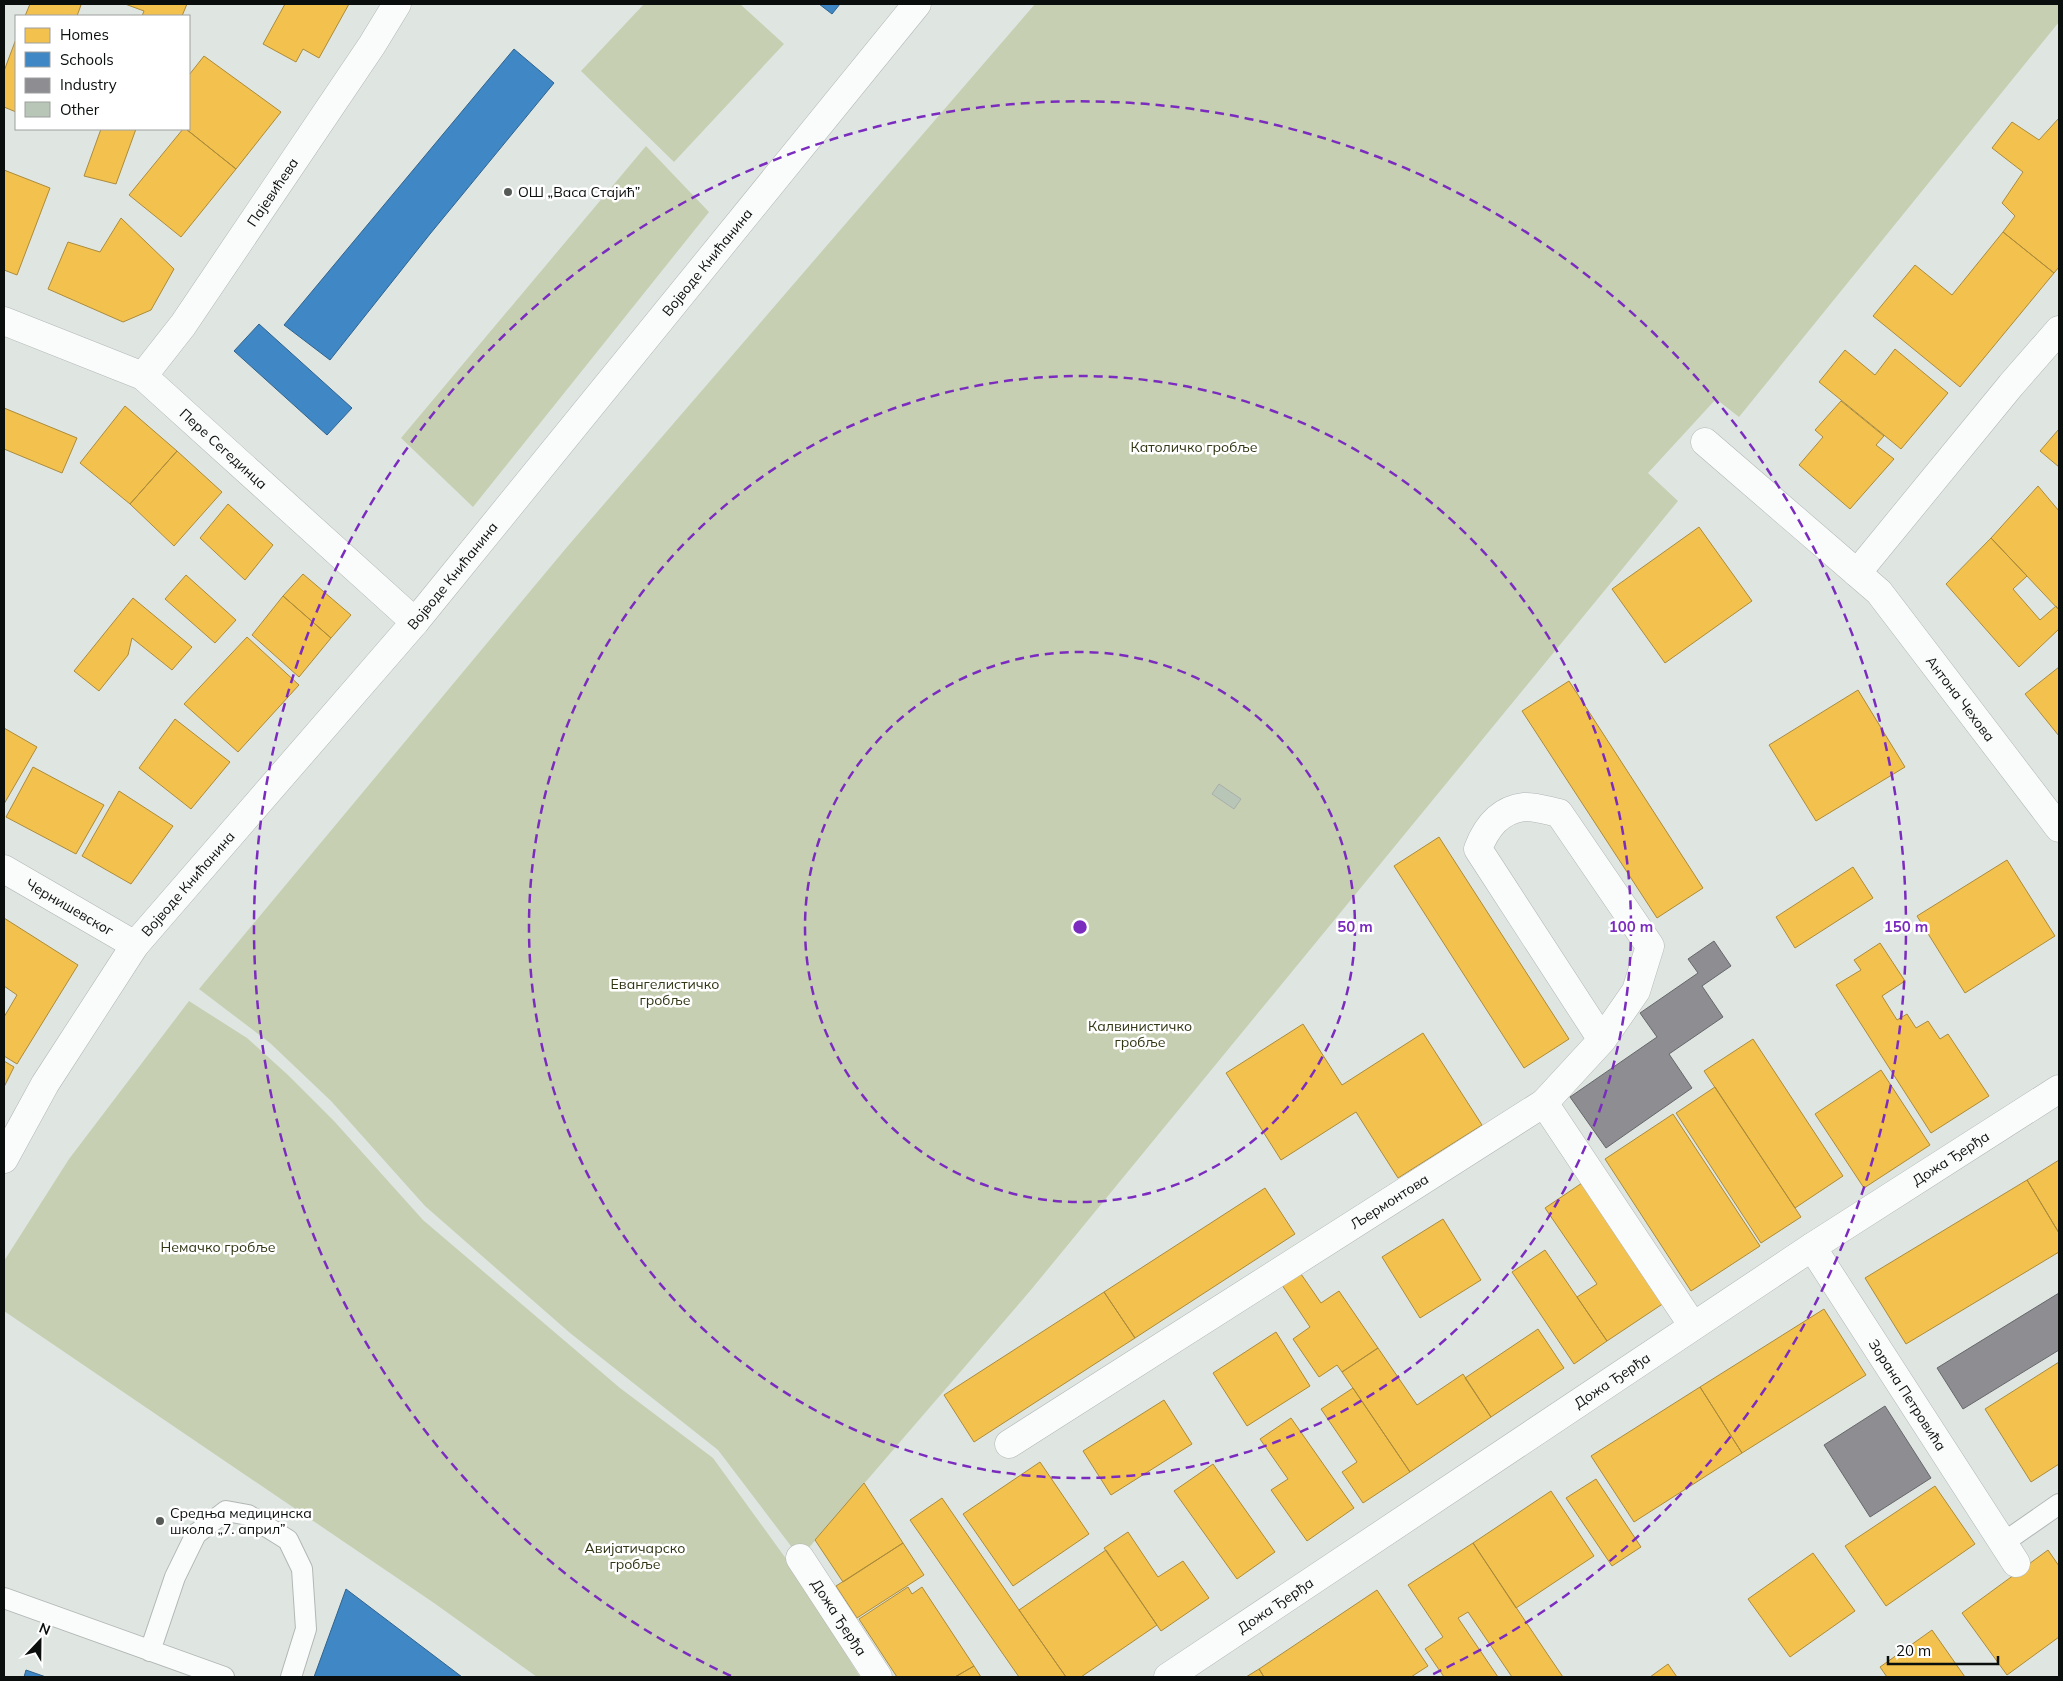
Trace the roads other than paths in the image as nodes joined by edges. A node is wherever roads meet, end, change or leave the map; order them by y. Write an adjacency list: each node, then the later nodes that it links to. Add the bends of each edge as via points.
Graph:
1 (396, 4): 5 (street, Пајевићева, via 372,45 200,300)
2 (917, 4): 8 (street, Војводе Книћанина)
3 (4, 321): 5 (street, Пере Сегединца)
4 (2059, 330): 7 (street, via 2004,392)
5 (143, 376): 8 (street, Пере Сегединца)
6 (1706, 442): 7 (street, Антона Чехова)
7 (1857, 573): 9 (street, Антона Чехова, via 1879,592)
8 (415, 622): 11 (street, Војводе Книћанина)
9 (2059, 828)
10 (4, 869): 11 (street, Чернишевског)
11 (135, 945): 15 (street, Војводе Книћанина, via 45,1084)
12 (1602, 1040): 12 (street, Љермонтова, via 1636,991 1650,946 1559,813 1525,807 1499,817 1484,832 1478,850); 14 (street, Љермонтова)
13 (2059, 1089): 16 (street, Дожа Ђерђа)
14 (1544, 1103): 17 (street); 18 (street, Љермонтова)
15 (4, 1159)
16 (1812, 1247): 17 (street, Дожа Ђерђа); 20 (street, Зорана Петровића)
17 (1693, 1326): 27 (street, Дожа Ђерђа)
18 (1009, 1444)
19 (2059, 1504): 20 (lane, Зорана Петровића)
20 (2010, 1553)
21 (800, 1558): 26 (street, Дожа Ђерђа)
22 (4, 1598): 23 (lane)
23 (150, 1651): 24 (lane); 25 (lane, via 176,1577 196,1534 226,1511 248,1515 288,1540 302,1568 306,1629)
24 (224, 1677)
25 (291, 1677)
26 (878, 1677)
27 (1168, 1677)

